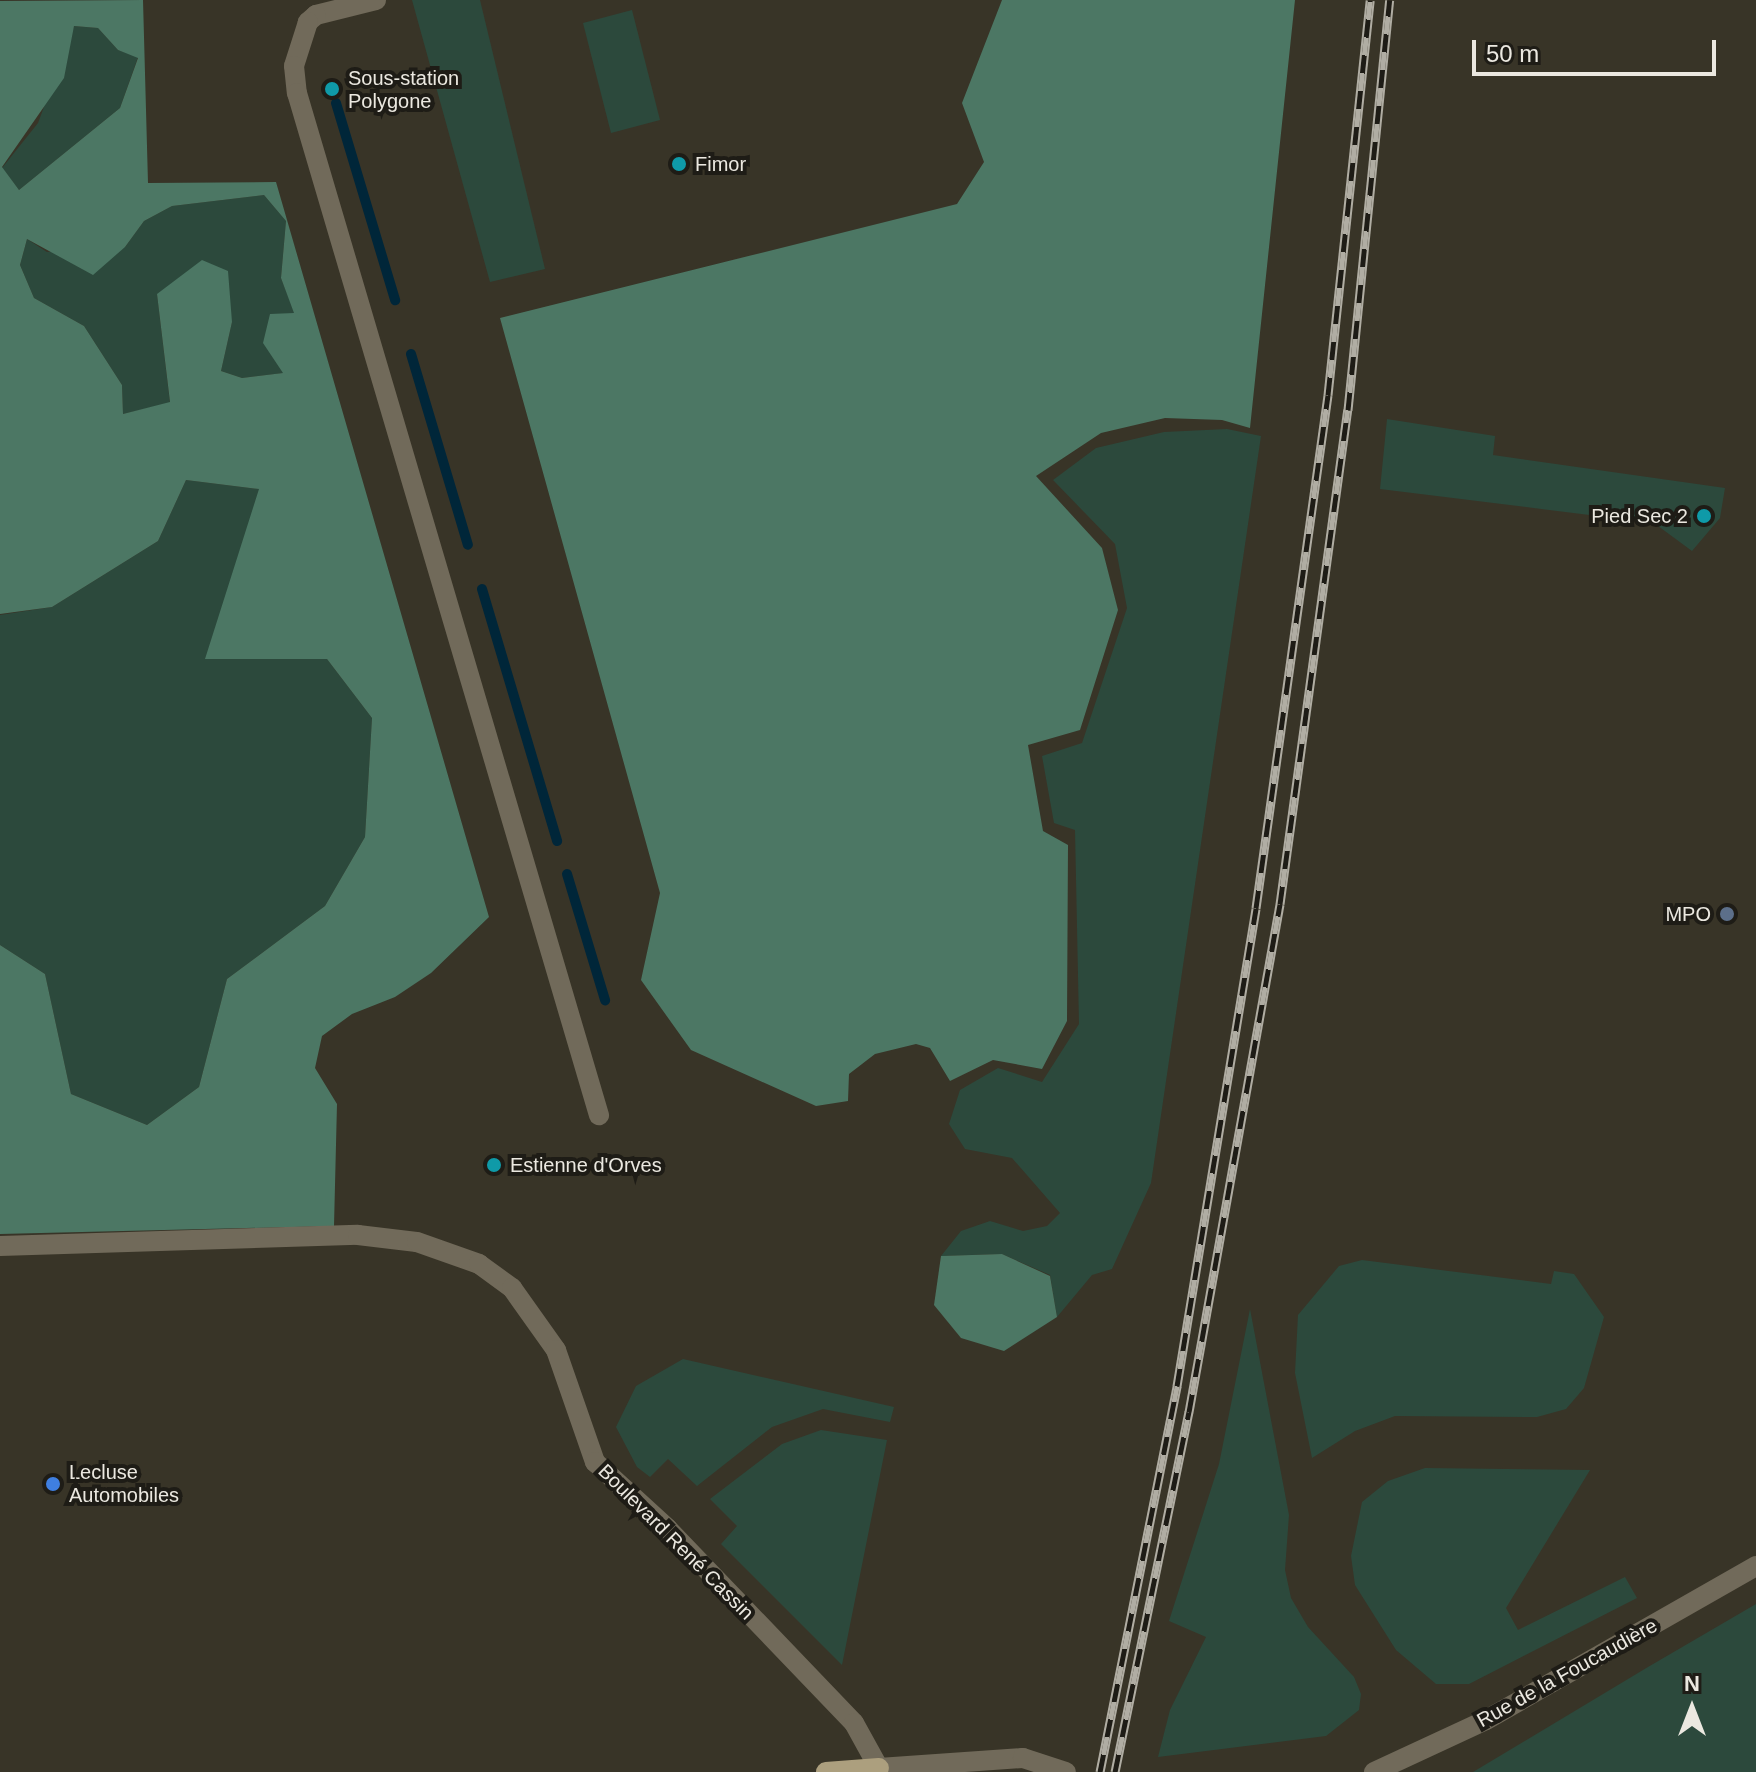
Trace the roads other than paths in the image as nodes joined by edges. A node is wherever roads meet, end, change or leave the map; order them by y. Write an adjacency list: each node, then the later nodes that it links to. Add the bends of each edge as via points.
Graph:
1 (376, 0): 2 (street, via 316,15 308,22 294,66 297,93)
2 (599, 1115)
3 (0, 1246): 7 (street, Boulevard René Cassin, via 358,1235 417,1242 479,1264 512,1288 556,1350 595,1462 667,1528 854,1723)
4 (1756, 1566): 10 (street, Rue de la Foucaudière, via 1486,1720)
5 (1056, 1768): 6 (street, via 1023,1758); 9 (street)
6 (938, 1769): 7 (street)
7 (880, 1770): 8 (main road)
8 (826, 1772)
9 (1020, 1772)
10 (1374, 1772)

